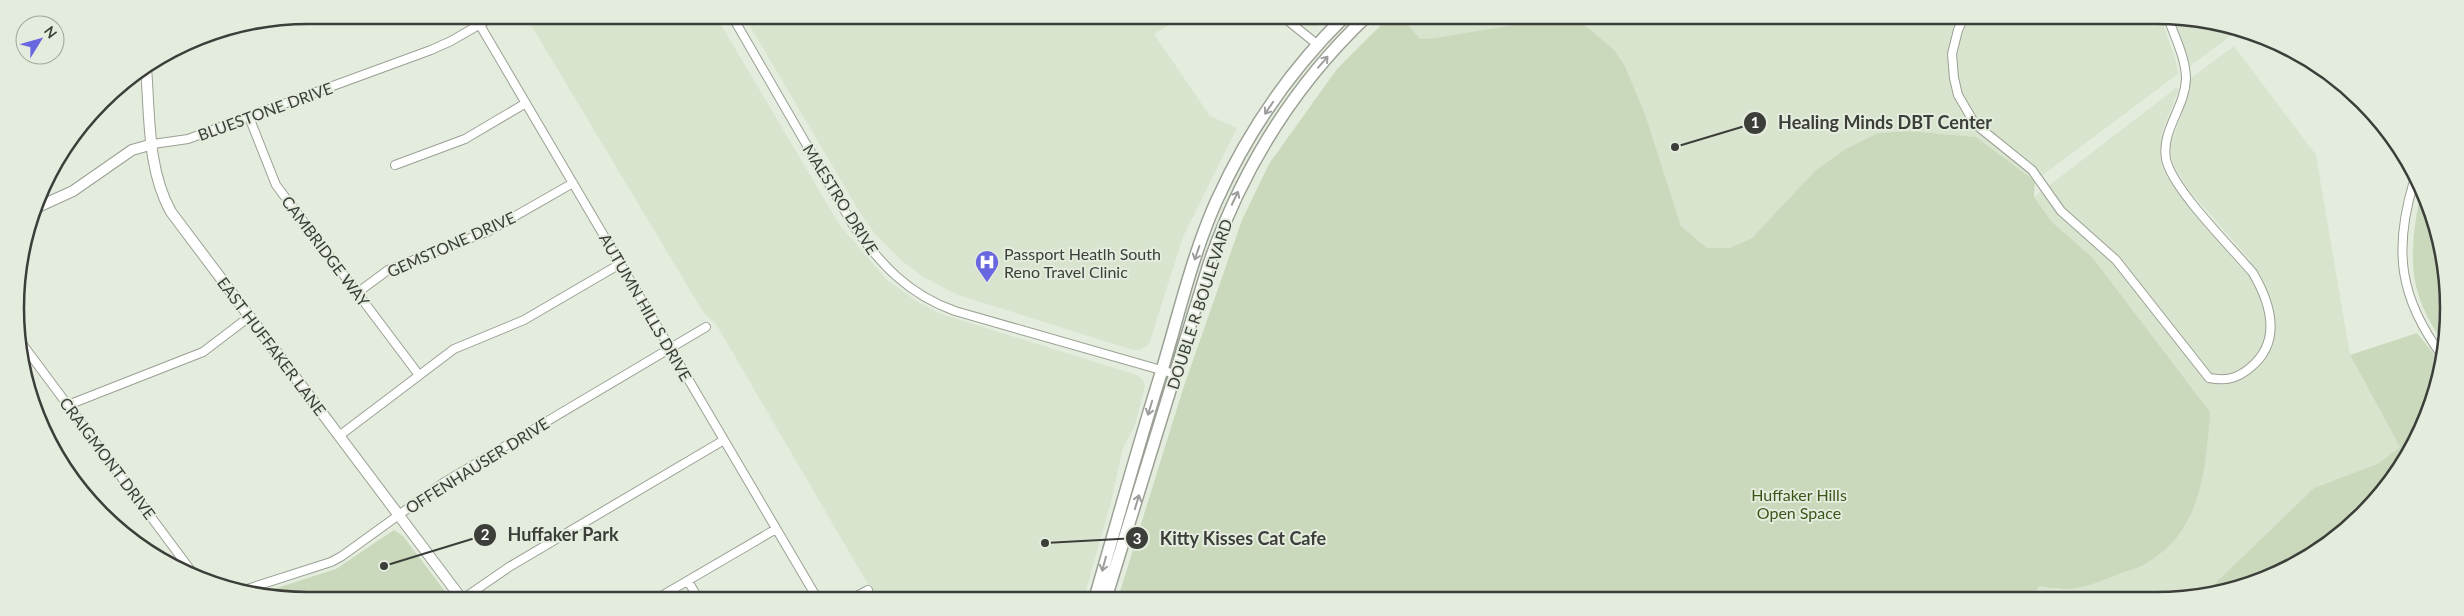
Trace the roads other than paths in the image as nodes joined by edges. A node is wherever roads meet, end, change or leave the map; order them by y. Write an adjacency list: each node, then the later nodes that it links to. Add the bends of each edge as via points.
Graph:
1 (737, 24): 24 (street, MAESTRO DRIVE, via 853,225 875,256 900,281 919,295 949,309)
2 (1292, 24): 8 (street)
3 (1338, 24): 8 (main road, DOUBLE R BOULEVARD)
4 (1360, 24): 25 (main road, DOUBLE R BOULEVARD, one-way to 4, via 1218,238 1251,166 1307,81)
5 (1961, 24): 6 (street, via 1952,54 1954,78 1958,95 1975,124 2032,170 2061,211 2116,260 2208,378 2226,380 2248,370 2268,348 2271,337 2269,312 2254,273 2182,190 2169,169 2166,136 2186,80)
6 (2170, 24)
7 (480, 25): 10 (street, AUTUMN HILLS DRIVE); 11 (street, BLUESTONE DRIVE, via 431,50)
8 (1318, 45): 24 (main road, DOUBLE R BOULEVARD, one-way to 24, via 1268,109 1224,185 1189,275)
9 (147, 74): 12 (street, EAST HUFFAKER LANE)
10 (526, 103): 13 (street, via 465,139); 14 (street, AUTUMN HILLS DRIVE)
11 (249, 117): 12 (street, BLUESTONE DRIVE, via 188,139); 18 (street, CAMBRIDGE WAY, via 276,185)
12 (153, 144): 16 (street, BLUESTONE DRIVE, via 132,150 73,191); 19 (street, EAST HUFFAKER LANE, via 158,184 171,212)
13 (395, 165)
14 (573, 183): 17 (street, AUTUMN HILLS DRIVE); 18 (street, GEMSTONE DRIVE, via 489,231 388,270)
15 (2413, 186): 21 (street, via 2402,234 2402,269 2414,307)
16 (43, 205)
17 (620, 264): 22 (street, AUTUMN HILLS DRIVE); 26 (street, via 524,320 466,343)
18 (357, 293): 26 (street, CAMBRIDGE WAY)
19 (249, 317): 27 (street, via 202,352); 28 (street, EAST HUFFAKER LANE)
20 (706, 327): 22 (street, OFFENHAUSER DRIVE)
21 (2437, 348)
22 (670, 349): 29 (street, AUTUMN HILLS DRIVE); 30 (street, OFFENHAUSER DRIVE, via 443,482)
23 (27, 350): 27 (street, CRAIGMONT DRIVE)
24 (1162, 370): 25 (street, MAESTRO DRIVE); 42 (main road, DOUBLE R BOULEVARD, one-way to 42)
25 (1176, 374): 43 (main road, DOUBLE R BOULEVARD, one-way to 25)
26 (419, 376): 28 (street)
27 (68, 405): 32 (street, CRAIGMONT DRIVE)
28 (339, 436): 30 (street, EAST HUFFAKER LANE)
29 (724, 440): 31 (street, AUTUMN HILLS DRIVE); 37 (street)
30 (398, 515): 34 (street, OFFENHAUSER DRIVE, via 330,562); 36 (street, EAST HUFFAKER LANE)
31 (776, 529): 33 (street); 40 (street, AUTUMN HILLS DRIVE)
32 (187, 565)
33 (688, 581): 38 (street); 39 (street)
34 (253, 587)
35 (868, 590): 41 (street)
36 (457, 592)
37 (471, 592)
38 (669, 592)
39 (694, 592)
40 (813, 592)
41 (864, 592)
42 (1097, 592)
43 (1108, 592)

